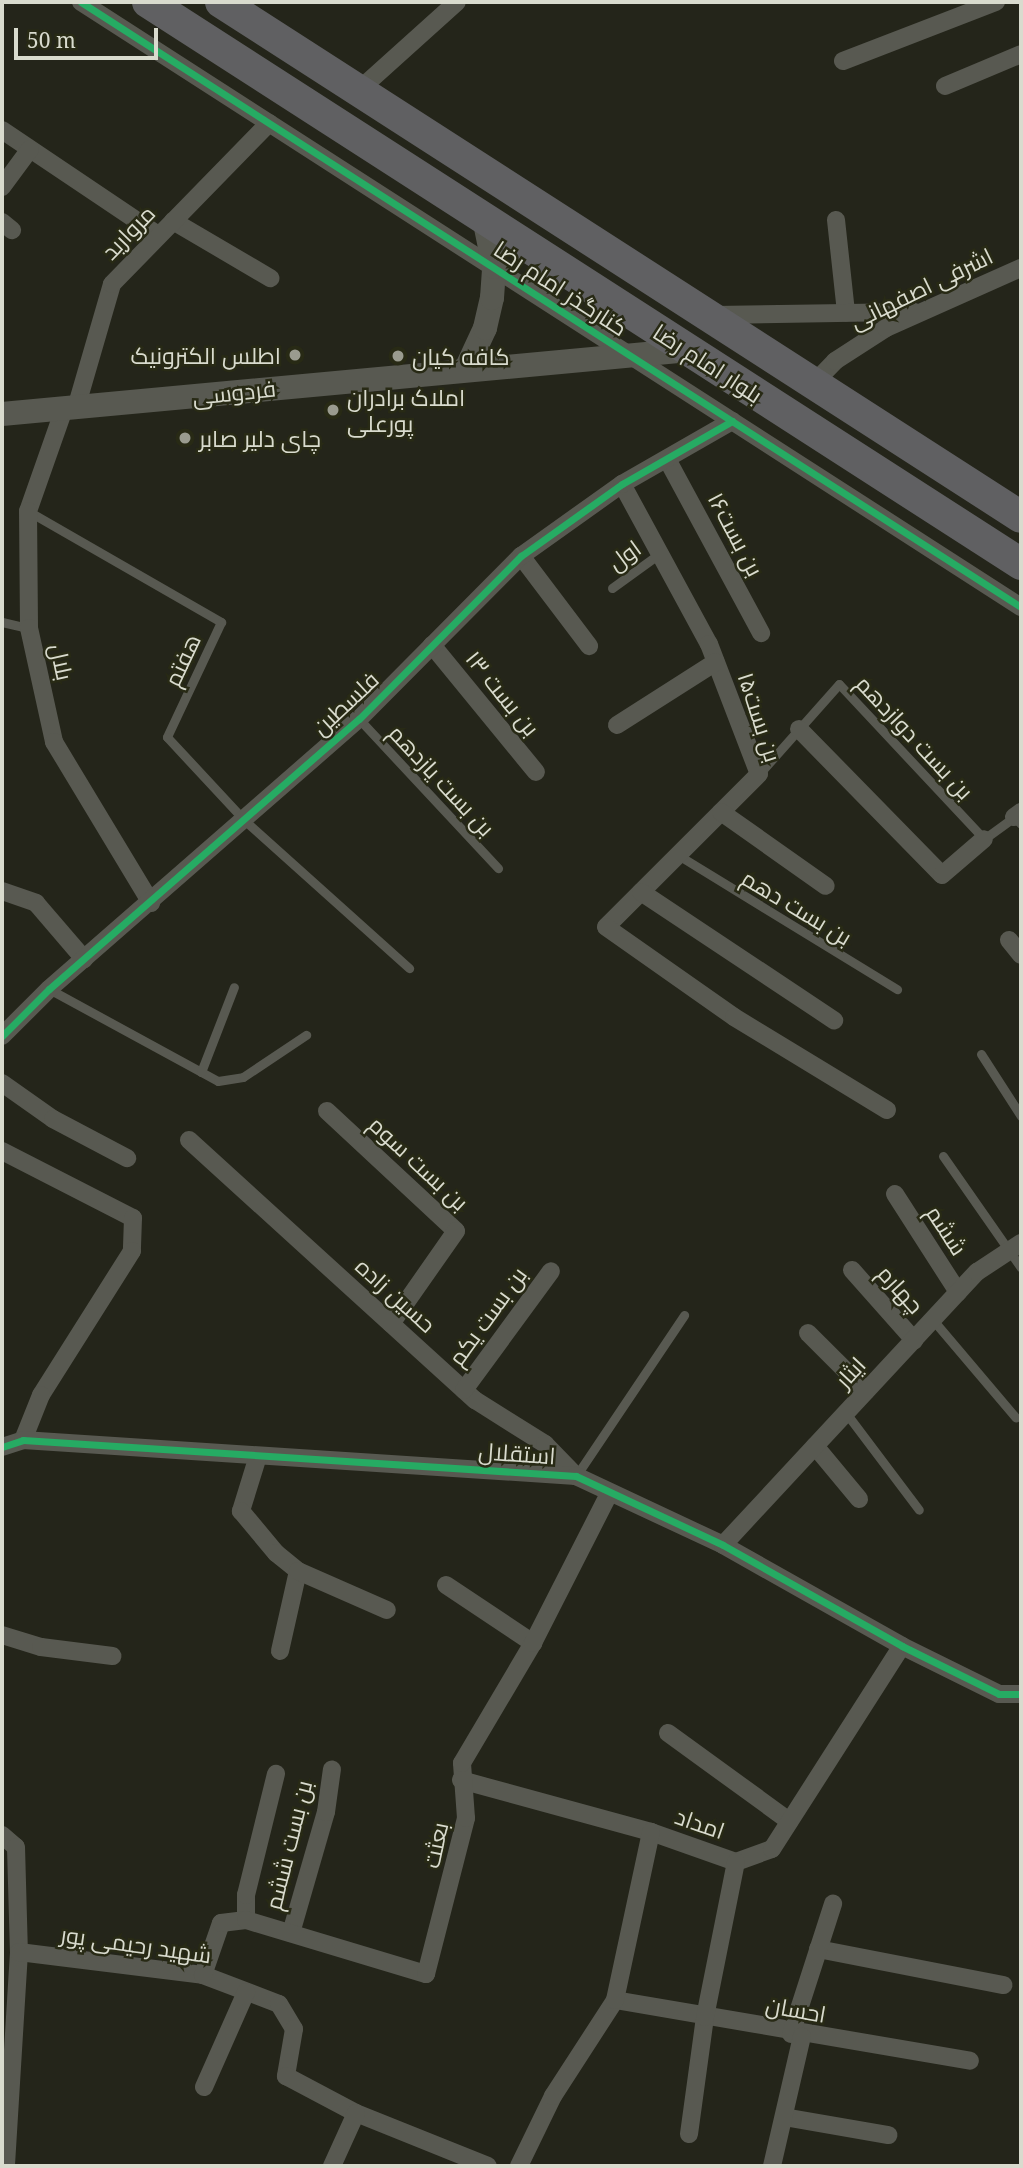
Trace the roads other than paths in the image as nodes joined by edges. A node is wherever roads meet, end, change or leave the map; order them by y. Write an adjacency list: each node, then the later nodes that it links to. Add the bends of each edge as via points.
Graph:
1 (81, 2): 10 (street, کنارگذر امام رضا)
2 (148, 2): 14 (highway, بلوار امام رضا)
3 (221, 2): 9 (highway, بلوار امام رضا)
4 (457, 2): 9 (street)
5 (996, 2): 7 (street)
6 (1021, 54): 8 (street)
7 (844, 61)
8 (945, 86)
9 (358, 91): 23 (highway, بلوار امام رضا)
10 (269, 123): 16 (street, مروارید); 18 (street, کنارگذر امام رضا)
11 (2, 130): 12 (street)
12 (30, 149): 13 (street); 17 (street)
13 (2, 187)
14 (484, 218): 18 (main road); 24 (highway, بلوار امام رضا)
15 (836, 220): 21 (street)
16 (173, 221): 17 (street, مروارید); 20 (street)
17 (159, 235): 28 (street, مروارید, via 112,285)
18 (494, 267): 25 (street, کنارگذر امام رضا); 26 (main road, via 485,328)
19 (1021, 268): 22 (street, اشرفی اصفهانی)
20 (270, 278)
21 (846, 312): 22 (street); 23 (street)
22 (921, 312): 27 (street, اشرفی اصفهانی, via 858,344)
23 (710, 315): 27 (highway, بلوار امام رضا)
24 (689, 350): 25 (main road, فردوسی); 37 (highway, بلوار امام رضا)
25 (631, 356): 26 (main road, فردوسی); 30 (street, کنارگذر امام رضا)
26 (466, 369): 28 (main road, فردوسی)
27 (813, 384): 34 (highway, بلوار امام رضا)
28 (70, 408): 29 (main road, فردوسی); 33 (street, بلال)
29 (2, 414)
30 (732, 421): 31 (street, فلسطین); 39 (street, کنارگذر امام رضا)
31 (667, 458): 32 (street, فلسطین); 42 (street, بن بست۱۶)
32 (622, 485): 35 (street, بن بست۱۵); 36 (street, فلسطین)
33 (28, 511): 41 (street, بلال); 53 (lane, هفتم, via 221,622 167,737)
34 (1021, 517)
35 (659, 554): 38 (lane, اول); 45 (street, بن بست۱۵)
36 (521, 556): 43 (street, فلسطین); 44 (street)
37 (1021, 564)
38 (612, 588)
39 (1021, 607)
40 (2, 622): 41 (lane)
41 (29, 628): 60 (street, بلال, via 54,742)
42 (761, 633)
43 (432, 645): 46 (street, فلسطین); 49 (street, بن بست ۱۳)
44 (589, 646)
45 (716, 662): 47 (street); 50 (street, بن بست۱۵)
46 (359, 719): 53 (street, فلسطین); 56 (lane, بن بست یازدهم)
47 (617, 725)
48 (799, 729): 50 (lane, بن بست دوازدهم); 54 (street, via 942,876); 54 (lane, بن بست دوازدهم, via 839,684)
49 (536, 772)
50 (759, 774): 51 (street, بن بست۱۵)
51 (720, 812): 55 (street, بن بست۱۵); 57 (street)
52 (1019, 817): 54 (lane)
53 (244, 820): 60 (street, فلسطین); 64 (lane)
54 (984, 839)
55 (678, 855): 59 (street, بن بست۱۵); 67 (lane, بن بست دهم)
56 (498, 869)
57 (826, 886)
58 (2, 891): 63 (street, via 36,903)
59 (641, 892): 69 (street); 75 (street, بن بست۱۵, via 606,927 734,1017)
60 (151, 903): 63 (street, فلسطین)
61 (1009, 940): 62 (street)
62 (1021, 955)
63 (84, 959): 66 (street, فلسطین)
64 (409, 968)
65 (234, 987): 73 (lane)
66 (49, 989): 68 (street, فلسطین); 73 (lane)
67 (897, 989)
68 (7, 1018): 71 (street, فلسطین)
69 (834, 1020)
70 (306, 1035): 73 (lane, via 243,1077 218,1081)
71 (2, 1036)
72 (981, 1054): 77 (lane)
73 (201, 1072)
74 (2, 1083): 81 (street, via 53,1119)
75 (887, 1110)
76 (327, 1111): 90 (street, بن بست سوم, via 456,1230)
77 (1021, 1116)
78 (190, 1140): 90 (street, حسین زاده)
79 (2, 1151): 97 (street, via 133,1218 132,1251 41,1395)
80 (943, 1156): 83 (lane)
81 (127, 1158)
82 (895, 1194): 87 (street, ششم)
83 (1015, 1247): 84 (lane); 87 (street, ایثار, via 977,1272)
84 (1021, 1268)
85 (852, 1270): 92 (street, چهارم)
86 (551, 1271): 93 (street, بن بست یکم)
87 (958, 1292): 89 (street, ایثار)
88 (684, 1314): 101 (lane)
89 (933, 1320): 92 (street, ایثار); 96 (lane)
90 (391, 1324): 93 (street, حسین زاده)
91 (808, 1333): 94 (street)
92 (914, 1340): 94 (street, ایثار)
93 (464, 1390): 101 (street, حسین زاده, via 545,1444)
94 (866, 1391): 95 (street, ایثار)
95 (846, 1413): 98 (street, ایثار); 104 (lane)
96 (1016, 1418)
97 (23, 1440): 99 (street, استقلال); 100 (street, استقلال)
98 (815, 1446): 103 (street); 105 (street, ایثار)
99 (2, 1447)
100 (258, 1456): 101 (street, استقلال); 106 (street, via 241,1511 276,1553)
101 (576, 1476): 102 (street, استقلال)
102 (610, 1492): 105 (street, استقلال); 110 (street, بعثت)
103 (859, 1499)
104 (919, 1510)
105 (723, 1545): 111 (street, استقلال)
106 (298, 1571): 108 (street); 112 (street)
107 (446, 1585): 110 (street)
108 (387, 1610)
109 (2, 1635): 113 (street, via 41,1647)
110 (533, 1643): 118 (street, بعثت, via 462,1763)
111 (902, 1646): 114 (street, استقلال, via 999,1694); 119 (street, امداد)
112 (280, 1651)
113 (112, 1656)
114 (1021, 1694)
115 (668, 1733): 119 (street)
116 (332, 1769): 125 (street, بن بست ششم, via 326,1812)
117 (275, 1774): 124 (street, via 246,1895)
118 (461, 1780): 120 (street, امداد); 125 (street, بعثت, via 466,1818 426,1974)
119 (789, 1821): 122 (street, امداد, via 772,1849)
120 (651, 1832): 122 (street, امداد); 131 (street)
121 (2, 1835): 127 (street, via 16,1847)
122 (736, 1862): 132 (street)
123 (833, 1904): 126 (street)
124 (246, 1920): 125 (street, بعثت); 128 (street, via 222,1923)
125 (291, 1933)
126 (818, 1949): 129 (street); 133 (street)
127 (19, 1952): 128 (street, شهید رحیمی پور); 140 (street)
128 (203, 1975): 130 (street, شهید رحیمی پور)
129 (1004, 1985)
130 (246, 1992): 135 (street); 136 (street, شهید رحیمی پور, via 279,2004 294,2029 286,2077)
131 (615, 2000): 132 (street, احسان); 143 (street, via 553,2096)
132 (705, 2017): 133 (street, احسان); 138 (street)
133 (797, 2035): 134 (street, احسان); 137 (street)
134 (970, 2061)
135 (204, 2088)
136 (356, 2113): 141 (street); 142 (street, شهید رحیمی پور)
137 (784, 2118): 139 (street); 144 (street)
138 (689, 2134)
139 (888, 2135)
140 (6, 2166)
141 (332, 2166)
142 (488, 2166)
143 (519, 2166)
144 (772, 2166)

